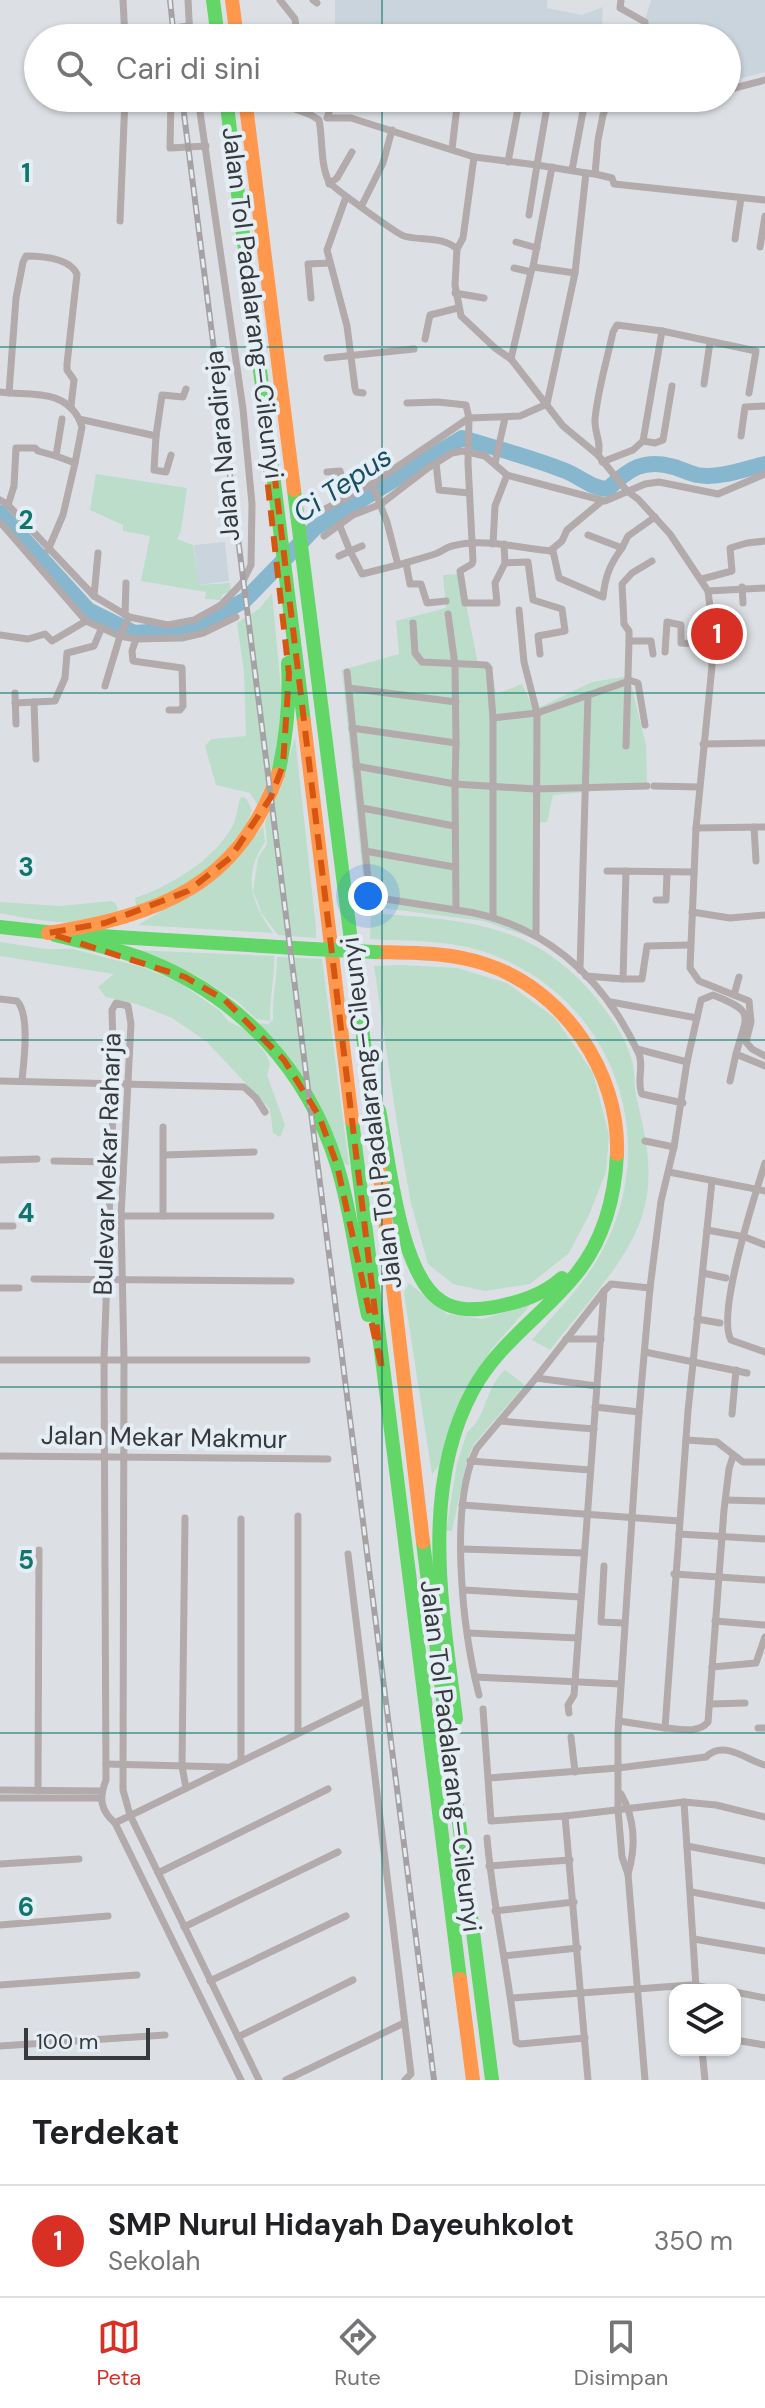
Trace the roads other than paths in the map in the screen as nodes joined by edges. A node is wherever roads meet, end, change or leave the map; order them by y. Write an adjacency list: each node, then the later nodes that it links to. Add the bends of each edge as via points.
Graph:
1 (123, 0): 7 (street)
2 (188, 0): 8 (street)
3 (213, 0): 9 (highway)
4 (232, 0): 10 (highway)
5 (280, 0): 11 (street)
6 (621, 0): 12 (street, via 620,8)
7 (124, 24)
8 (188, 24)
9 (216, 24)
10 (235, 24)
11 (296, 24)
12 (645, 24)
13 (765, 80): 14 (street)
14 (741, 86)
15 (124, 112): 46 (street)
16 (171, 112): 30 (street, via 170,148)
17 (200, 112): 30 (street, Jalan Naradireja)
18 (228, 112): 124 (highway, Jalan Tol Padalarang–Cileunyi)
19 (247, 112): 203 (highway, Jalan Tol Padalarang–Cileunyi)
20 (301, 112): 28 (street)
21 (330, 112): 27 (street)
22 (456, 112): 31 (street)
23 (517, 112): 34 (street)
24 (546, 112): 35 (street)
25 (583, 112): 37 (street)
26 (605, 112): 38 (street)
27 (329, 118): 28 (street); 29 (street, via 351,118)
28 (317, 119): 39 (street)
29 (392, 130): 31 (street); 43 (street)
30 (206, 146): 135 (street, Jalan Naradireja, via 243,409 252,504 251,565 221,605 194,620 168,625)
31 (452, 149): 33 (street)
32 (352, 152): 39 (street)
33 (474, 157): 34 (street); 51 (street)
34 (508, 162): 35 (street)
35 (537, 165): 36 (street); 44 (street)
36 (552, 167): 37 (street); 50 (street)
37 (572, 170): 38 (street)
38 (590, 174): 41 (street, via 612,178 614,184); 55 (street)
39 (329, 184): 40 (street)
40 (346, 197): 43 (street); 52 (street, via 329,241)
41 (741, 198): 42 (street); 47 (street)
42 (765, 200)
43 (362, 205): 51 (street, via 402,235 447,242)
44 (529, 215)
45 (765, 216): 49 (street)
46 (120, 221)
47 (735, 239)
48 (516, 242): 50 (street)
49 (760, 247)
50 (537, 248): 54 (street)
51 (457, 249): 56 (street)
52 (330, 263): 57 (street, via 308,264); 65 (street)
53 (514, 268): 54 (street)
54 (532, 269): 55 (street); 67 (street)
55 (575, 273): 75 (street)
56 (455, 293): 58 (street); 59 (street)
57 (311, 298)
58 (484, 298)
59 (458, 308): 61 (street, via 430,315); 67 (street, via 464,321)
60 (662, 331): 62 (street); 84 (street); 88 (street, via 614,327 595,423)
61 (425, 339)
62 (710, 342): 64 (street); 68 (street)
63 (414, 349): 65 (street)
64 (761, 352): 73 (street)
65 (350, 355): 66 (street); 72 (street, via 356,392)
66 (327, 358)
67 (511, 359): 75 (street)
68 (704, 384)
69 (672, 386): 84 (street, via 663,440)
70 (186, 389): 82 (street, via 183,397 162,395)
71 (4, 393): 76 (street, via 45,394); 76 (street, via 26,256 50,259 76,269 78,277 67,364 74,380)
72 (363, 393)
73 (749, 393)
74 (407, 403): 78 (street, via 466,404)
75 (547, 404): 79 (street); 88 (street)
76 (71, 406): 81 (street)
77 (765, 406): 83 (street, via 745,407)
78 (469, 418): 79 (street); 85 (street); 95 (street)
79 (505, 418): 89 (street)
80 (62, 419): 87 (street)
81 (79, 419): 82 (street); 90 (street)
82 (156, 436): 86 (street, via 153,469 166,472)
83 (741, 436)
84 (643, 441): 88 (street, via 633,450)
85 (469, 450): 89 (street); 91 (street); 97 (street)
86 (171, 455)
87 (56, 456): 90 (street); 102 (street, via 16,448)
88 (600, 458): 96 (street)
89 (496, 462): 94 (street)
90 (75, 463): 115 (street)
91 (436, 463): 97 (street, via 439,490); 101 (street)
92 (327, 472): 98 (street, via 340,471)
93 (765, 474): 96 (street, via 718,494 659,482)
94 (507, 475): 100 (street); 111 (street, via 495,506)
95 (373, 487): 98 (street); 101 (street)
96 (626, 490): 100 (street); 104 (street)
97 (469, 493): 110 (street)
98 (346, 499): 103 (street)
99 (0, 500): 102 (street, Jalan Naradireja)
100 (602, 501): 117 (street)
101 (380, 502): 106 (street); 122 (street)
102 (8, 505): 115 (street, Jalan Naradireja)
103 (323, 510)
104 (655, 517): 114 (street, via 628,536); 123 (street)
105 (0, 522): 136 (street)
106 (339, 524): 108 (street); 116 (street)
107 (588, 535): 114 (street)
108 (324, 536)
109 (765, 541): 123 (street, via 732,547 732,571)
110 (470, 544): 111 (street); 121 (street, via 473,563 460,575 465,603 497,603 495,583); 122 (street)
111 (493, 544): 112 (street)
112 (504, 544): 117 (street); 121 (street)
113 (362, 546): 116 (street)
114 (622, 548): 117 (street, via 610,564 603,597 559,578 555,553)
115 (48, 550): 129 (street, Jalan Naradireja)
116 (350, 551): 119 (street); 122 (street, via 362,574)
117 (550, 551)
118 (98, 553): 129 (street)
119 (339, 556)
120 (652, 561): 142 (street, via 622,584)
121 (505, 563): 145 (street, via 527,561 533,600 562,609 565,631 538,636)
122 (402, 564): 130 (street, via 410,584 421,584 427,603)
123 (702, 579): 128 (street)
124 (283, 581): 192 (highway, via 287,734 283,765 258,822 230,858 188,891 105,923); 258 (highway, Jalan Tol Padalarang–Cileunyi)
125 (126, 583): 135 (street)
126 (742, 587): 127 (street); 128 (street); 131 (street)
127 (765, 588)
128 (708, 591): 143 (street)
129 (94, 596): 135 (street, Jalan Naradireja)
130 (446, 601)
131 (743, 603)
132 (519, 610): 158 (street, via 524,662)
133 (448, 614): 147 (street)
134 (236, 617): 141 (street, via 182,638)
135 (127, 619): 140 (street)
136 (86, 621): 138 (street); 139 (street, via 52,641 45,634 28,639)
137 (413, 623): 147 (street, via 419,659)
138 (102, 627): 140 (street); 154 (street, via 94,646 67,653 65,678 55,701)
139 (0, 635)
140 (120, 635): 141 (street); 150 (street)
141 (136, 639): 157 (street, via 133,661 182,668 182,709)
142 (629, 641): 146 (street, via 651,641); 149 (street)
143 (712, 645): 144 (street, via 681,643 681,625 667,622); 165 (street)
144 (665, 652)
145 (540, 654)
146 (653, 654)
147 (455, 665): 155 (street); 159 (street, via 488,666)
148 (347, 672): 151 (street)
149 (628, 681): 153 (street); 161 (street, via 638,683); 166 (street)
150 (105, 686)
151 (349, 688): 155 (street); 162 (street)
152 (15, 693): 156 (street)
153 (588, 695): 158 (street); 172 (street)
154 (34, 702): 156 (street); 167 (street)
155 (456, 702): 163 (street)
156 (15, 703): 160 (street)
157 (169, 710)
158 (537, 713): 159 (street); 173 (street)
159 (493, 718): 170 (street)
160 (16, 724)
161 (645, 725)
162 (352, 728): 163 (street); 168 (street)
163 (456, 743): 169 (street)
164 (765, 743): 165 (street)
165 (703, 744): 171 (street)
166 (626, 746)
167 (36, 759)
168 (356, 766): 169 (street); 174 (street)
169 (455, 784): 170 (street); 175 (street)
170 (494, 787): 173 (street); 190 (street)
171 (699, 787): 172 (street); 178 (street)
172 (584, 788): 173 (street); 195 (street)
173 (535, 789): 193 (street)
174 (362, 808): 175 (street); 179 (street)
175 (454, 826): 181 (street)
176 (754, 827): 177 (street); 178 (street); 180 (street)
177 (765, 827)
178 (696, 828): 184 (street)
179 (365, 851): 181 (street); 187 (street, via 369,888 379,898)
180 (756, 861)
181 (454, 867): 187 (street)
182 (607, 871): 183 (street)
183 (626, 871): 185 (street); 197 (street)
184 (694, 872): 185 (street); 188 (street)
185 (667, 873): 186 (street, via 666,900)
186 (656, 900)
187 (456, 910): 190 (street)
188 (692, 912): 189 (street, via 730,918); 194 (street)
189 (765, 915)
190 (493, 916): 193 (street)
191 (0, 927): 192 (highway)
192 (48, 933): 236 (highway, bridge, via 439,954 501,969 550,1001 571,1023 604,1077 615,1110 618,1167); 258 (highway, via 122,952 185,977 225,1000 284,1060 319,1116 337,1165)
193 (536, 934): 195 (street)
194 (690, 945): 197 (street, via 647,946 642,979); 198 (street, via 692,974)
195 (583, 973): 197 (street); 200 (street)
196 (739, 977): 198 (street)
197 (623, 979)
198 (734, 995): 205 (street, via 750,998 746,1042)
199 (0, 999): 208 (street, via 17,1001 23,1008)
200 (611, 1002): 201 (street); 202 (street)
201 (697, 1018): 204 (street, via 704,997 713,995 741,1006 746,1019); 206 (street)
202 (637, 1049): 206 (street); 213 (street, via 642,1094)
203 (365, 1052): 236 (highway, via 412,1261 437,1299 454,1307 483,1309 538,1295); 345 (highway, Jalan Tol Padalarang–Cileunyi)
204 (736, 1054): 207 (street); 210 (street)
205 (765, 1056)
206 (687, 1062): 213 (street)
207 (765, 1066)
208 (22, 1080): 209 (street); 211 (street)
209 (0, 1081)
210 (730, 1081)
211 (114, 1082): 212 (street); 212 (street, Bulevar Mekar Raharja, via 116,1003 128,1006 131,1016); 223 (street, Bulevar Mekar Raharja)
212 (132, 1083): 214 (street, via 244,1087); 228 (street, Bulevar Mekar Raharja)
213 (683, 1103): 217 (street)
214 (265, 1112)
215 (163, 1127): 219 (street)
216 (645, 1141): 217 (street)
217 (674, 1147): 225 (street)
218 (254, 1152): 219 (street)
219 (164, 1155): 229 (street)
220 (37, 1159): 221 (street)
221 (0, 1160)
222 (54, 1161): 223 (street)
223 (111, 1162): 241 (street, Bulevar Mekar Raharja)
224 (765, 1163): 227 (street)
225 (669, 1172): 226 (street); 245 (street)
226 (712, 1181): 227 (street); 233 (street)
227 (761, 1191): 234 (street)
228 (121, 1216): 229 (street); 238 (street, Bulevar Mekar Raharja)
229 (163, 1216): 230 (street)
230 (271, 1216)
231 (0, 1226): 232 (street)
232 (13, 1226)
233 (707, 1230): 234 (street); 237 (street)
234 (745, 1237): 235 (street); 252 (street, via 726,1330 736,1344)
235 (765, 1245)
236 (593, 1246): 345 (highway, via 563,1289 492,1359 464,1407 448,1458 440,1557)
237 (703, 1273): 239 (street); 247 (street)
238 (122, 1278): 241 (street); 242 (street); 254 (street, Bulevar Mekar Raharja)
239 (726, 1278)
240 (34, 1279): 241 (street)
241 (105, 1279): 253 (street, Bulevar Mekar Raharja)
242 (291, 1281)
243 (0, 1288): 244 (street)
244 (19, 1288)
245 (650, 1288): 246 (street, via 611,1284); 251 (street)
246 (604, 1291): 249 (street); 250 (street)
247 (697, 1319): 248 (street); 257 (street)
248 (720, 1323)
249 (566, 1339): 250 (street); 261 (street)
250 (601, 1339): 262 (street)
251 (645, 1352): 257 (street); 264 (street)
252 (765, 1352)
253 (104, 1359): 254 (street); 255 (street); 271 (street, Bulevar Mekar Raharja)
254 (124, 1359): 256 (street); 272 (street, Bulevar Mekar Raharja)
255 (0, 1360)
256 (307, 1360)
257 (693, 1361): 259 (street); 268 (street)
258 (382, 1370): 392 (highway, Jalan Tol Padalarang–Cileunyi)
259 (736, 1370): 260 (street); 265 (street)
260 (747, 1373)
261 (536, 1378): 262 (street); 266 (street)
262 (597, 1386): 263 (street)
263 (595, 1407): 264 (street); 267 (street)
264 (639, 1412): 282 (street)
265 (732, 1414)
266 (500, 1421): 267 (street); 274 (street)
267 (594, 1429): 276 (street)
268 (686, 1440): 270 (street, via 717,1442); 285 (street)
269 (0, 1456): 271 (street, Jalan Mekar Makmur)
270 (733, 1456): 275 (street, via 743,1462); 277 (street)
271 (106, 1457): 272 (street, Jalan Mekar Makmur); 293 (street, Bulevar Mekar Raharja)
272 (124, 1457): 273 (street, Jalan Mekar Makmur); 294 (street, Bulevar Mekar Raharja)
273 (328, 1459)
274 (470, 1461): 276 (street); 279 (street)
275 (765, 1462)
276 (590, 1470): 280 (street)
277 (726, 1500): 278 (street); 287 (street)
278 (765, 1501)
279 (462, 1505): 280 (street); 289 (street)
280 (587, 1513): 282 (street); 291 (street)
281 (298, 1516): 319 (street)
282 (632, 1517): 285 (street); 302 (street)
283 (185, 1518): 325 (street)
284 (241, 1519): 321 (street)
285 (679, 1521): 286 (street)
286 (679, 1534): 287 (street); 296 (street)
287 (723, 1537): 288 (street); 297 (street)
288 (765, 1539)
289 (461, 1549): 291 (street); 299 (street)
290 (39, 1550): 333 (street)
291 (583, 1553): 300 (street)
292 (348, 1554): 312 (street)
293 (107, 1559): 294 (street); 322 (street, Bulevar Mekar Raharja)
294 (123, 1559): 323 (street, Bulevar Mekar Raharja)
295 (604, 1566): 302 (street, via 601,1622)
296 (674, 1574): 297 (street); 318 (street)
297 (718, 1577): 298 (street); 301 (street)
298 (765, 1580)
299 (464, 1590): 300 (street); 304 (street)
300 (580, 1597): 306 (street)
301 (715, 1621): 303 (street); 307 (street)
302 (624, 1623): 310 (street)
303 (765, 1625)
304 (469, 1633): 306 (street); 308 (street)
305 (765, 1637): 307 (street, via 756,1663)
306 (578, 1638): 309 (street)
307 (712, 1667): 314 (street)
308 (475, 1677): 309 (street); 311 (street)
309 (575, 1682): 310 (street); 316 (street)
310 (620, 1684): 317 (street)
311 (479, 1695)
312 (365, 1701): 319 (street); 380 (street)
313 (745, 1703): 314 (street)
314 (711, 1704): 318 (street, via 701,1729)
315 (483, 1709): 329 (street)
316 (569, 1713)
317 (618, 1726): 318 (street); 327 (street)
318 (665, 1728)
319 (298, 1733): 321 (street)
320 (571, 1737): 328 (street)
321 (241, 1761): 326 (street)
322 (106, 1764): 323 (street); 335 (street, Bulevar Mekar Raharja)
323 (122, 1764): 325 (street); 340 (street, Bulevar Mekar Raharja)
324 (765, 1765): 327 (street, via 728,1750 705,1758)
325 (182, 1766): 326 (street); 330 (street)
326 (228, 1767): 330 (street)
327 (618, 1768): 328 (street); 334 (street)
328 (575, 1772): 329 (street)
329 (489, 1778): 341 (street, via 490,1820)
330 (186, 1788): 340 (street)
331 (328, 1789): 353 (street)
332 (0, 1790): 333 (street)
333 (38, 1791): 335 (street)
334 (620, 1792): 338 (street); 339 (street)
335 (101, 1794): 336 (street); 343 (street, via 106,1815)
336 (0, 1798)
337 (684, 1802): 338 (street); 342 (street); 346 (street)
338 (629, 1808): 339 (street); 354 (street, via 633,1856)
339 (618, 1810): 341 (street); 354 (street)
340 (130, 1815): 343 (street); 353 (street, Bulevar Mekar Raharja)
341 (565, 1816): 349 (street)
342 (765, 1817)
343 (115, 1823): 368 (street)
344 (487, 1838): 352 (street)
345 (462, 1839): 393 (highway, Jalan Tol Padalarang–Cileunyi)
346 (687, 1846): 350 (street); 355 (street)
347 (338, 1852): 362 (street)
348 (79, 1859): 351 (street)
349 (570, 1860): 352 (street); 356 (street)
350 (765, 1861)
351 (0, 1864)
352 (489, 1866): 358 (street)
353 (158, 1873): 362 (street, Bulevar Mekar Raharja)
354 (628, 1874): 375 (street)
355 (692, 1892): 357 (street); 363 (street)
356 (574, 1902): 358 (street); 364 (street)
357 (765, 1906)
358 (495, 1911): 367 (street)
359 (108, 1916): 361 (street)
360 (346, 1916): 371 (street)
361 (0, 1925)
362 (184, 1927): 366 (street, Bulevar Mekar Raharja)
363 (694, 1939): 365 (street); 372 (street)
364 (578, 1948): 367 (street); 377 (street)
365 (765, 1951)
366 (197, 1954): 368 (street); 371 (street, Bulevar Mekar Raharja)
367 (504, 1956): 378 (street)
368 (182, 1962): 389 (street)
369 (137, 1975): 373 (street)
370 (353, 1980): 382 (street)
371 (210, 1981): 382 (street, Bulevar Mekar Raharja)
372 (696, 1984)
373 (0, 1985)
374 (669, 1989): 375 (street)
375 (638, 1990): 377 (street); 395 (street)
376 (741, 1993): 379 (street)
377 (582, 1994): 378 (street); 383 (street)
378 (512, 1998): 383 (street, via 518,2044)
379 (765, 1998)
380 (404, 2023): 388 (street); 391 (street)
381 (165, 2035): 386 (street)
382 (238, 2037): 390 (street, Bulevar Mekar Raharja)
383 (585, 2038): 394 (street)
384 (741, 2041): 385 (street)
385 (765, 2045)
386 (0, 2046)
387 (703, 2056): 396 (street)
388 (408, 2077)
389 (241, 2080)
390 (259, 2080)
391 (286, 2080)
392 (473, 2080)
393 (492, 2080)
394 (588, 2080)
395 (645, 2080)
396 (707, 2080)

